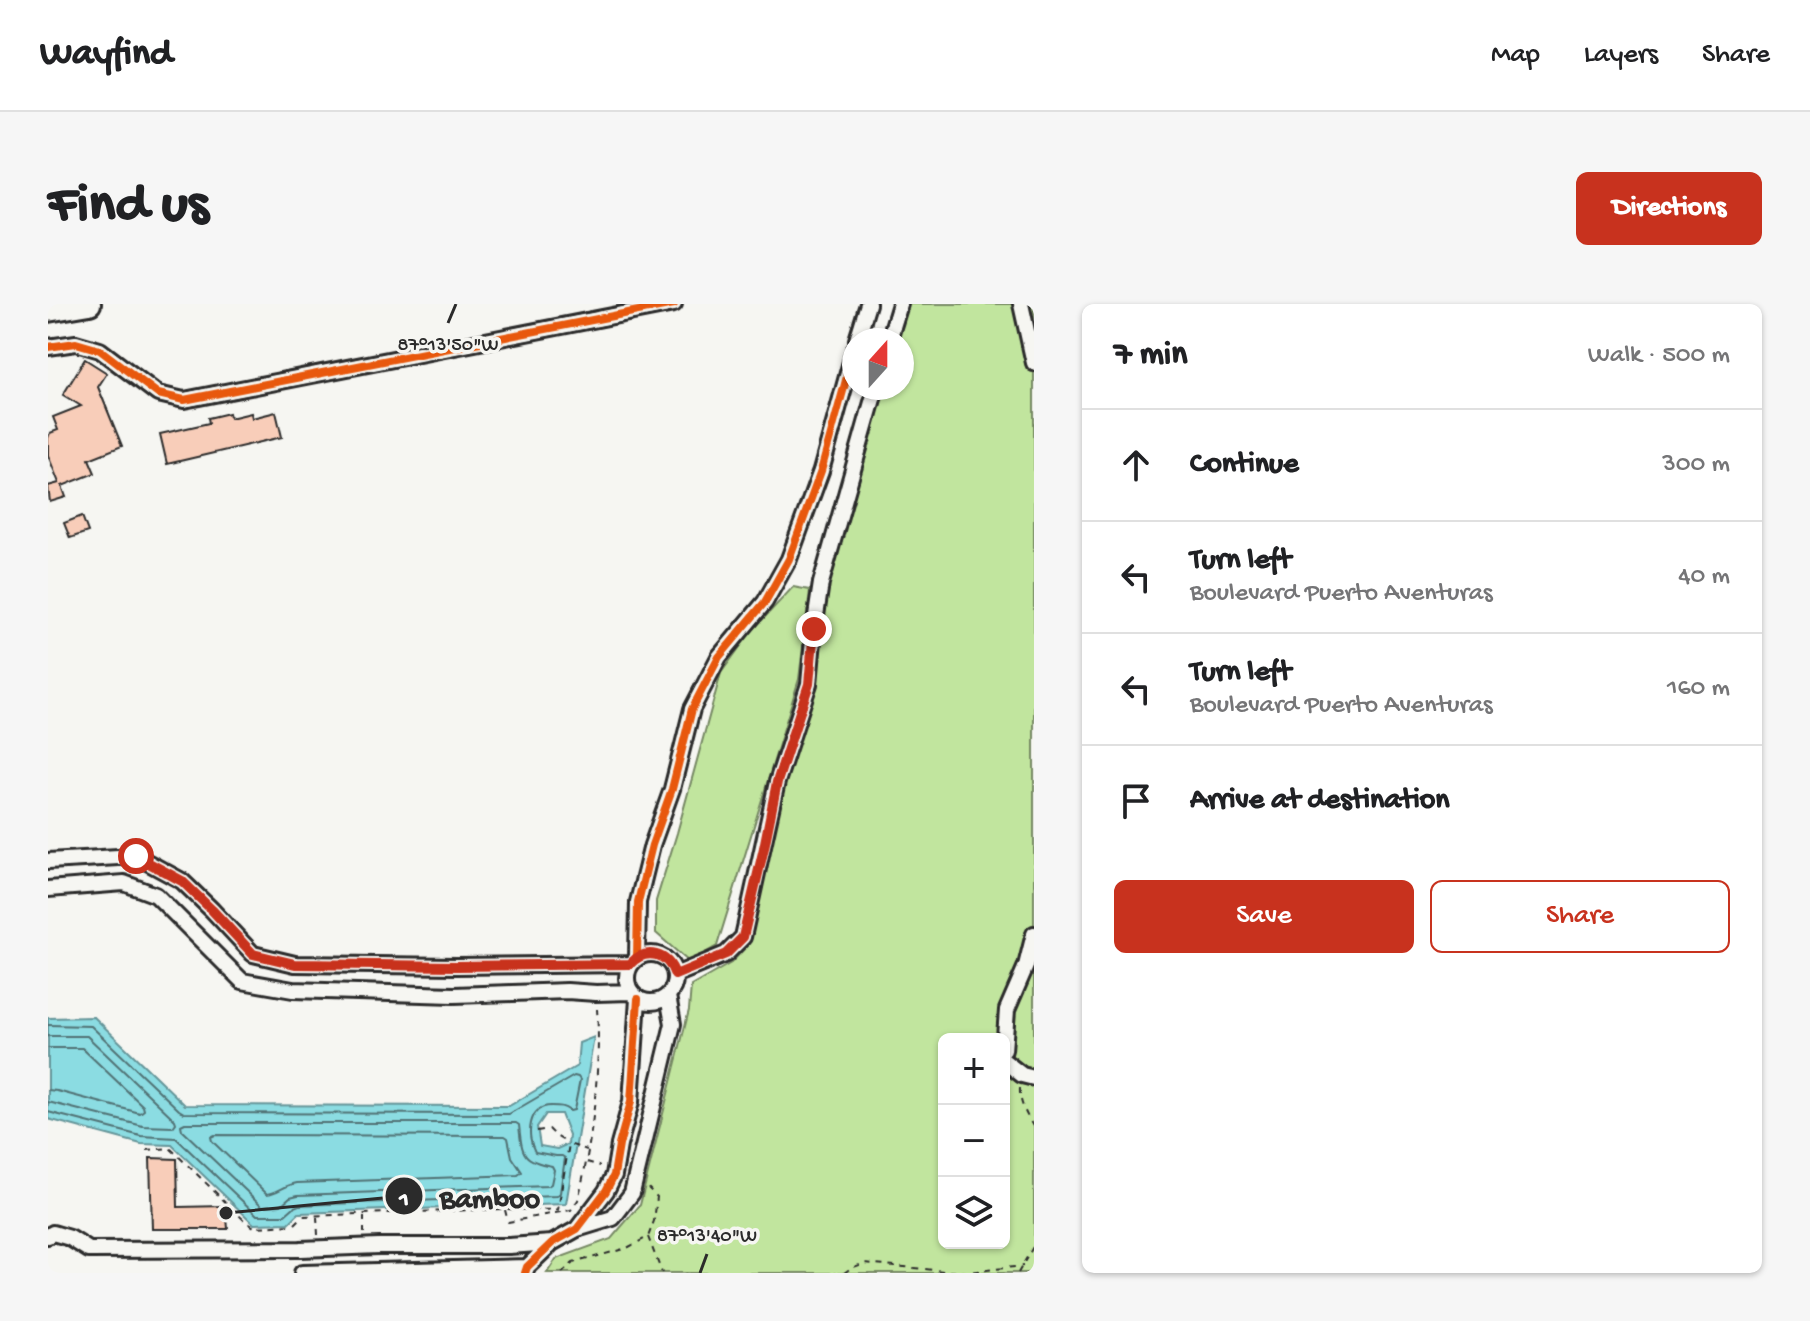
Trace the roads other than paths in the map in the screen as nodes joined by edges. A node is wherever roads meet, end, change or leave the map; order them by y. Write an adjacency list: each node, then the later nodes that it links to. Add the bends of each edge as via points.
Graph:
1 (90, 304): 6 (highway)
2 (674, 304): 9 (street, via 184,400 158,394 100,350 76,343)
3 (868, 304): 7 (street)
4 (900, 304): 8 (street)
5 (1021, 304): 10 (street)
6 (48, 311)
7 (861, 328)
8 (893, 328)
9 (48, 347)
10 (1034, 363)
11 (842, 395): 16 (street, via 789,559 765,602 719,657 692,709 638,902)
12 (873, 400): 19 (street, via 821,583 809,684 777,782 743,937 726,954)
13 (48, 861): 17 (street, via 136,856 182,881 253,954 295,964)
14 (48, 889): 20 (street, via 124,883 156,895 242,981 293,990)
15 (1034, 934): 18 (street)
16 (634, 961): 17 (street); 19 (street, via 661,956); 21 (street, via 626,978)
17 (396, 965): 20 (street)
18 (1030, 972): 23 (street, via 1007,1010)
19 (675, 975): 22 (street)
20 (398, 993): 21 (street)
21 (634, 995): 22 (street, via 654,1002); 26 (street, via 631,1102 614,1175)
22 (668, 996): 26 (street, via 673,1024 632,1193 613,1218)
23 (1005, 1033)
24 (1010, 1065): 25 (street)
25 (1028, 1077)
26 (577, 1229): 28 (street)
27 (48, 1236): 29 (street, via 70,1238 89,1250)
28 (552, 1243): 29 (street); 30 (street)
29 (364, 1246): 31 (street); 33 (street)
30 (526, 1270): 31 (street)
31 (377, 1272): 33 (street)
32 (302, 1273): 33 (street)
33 (353, 1273)

